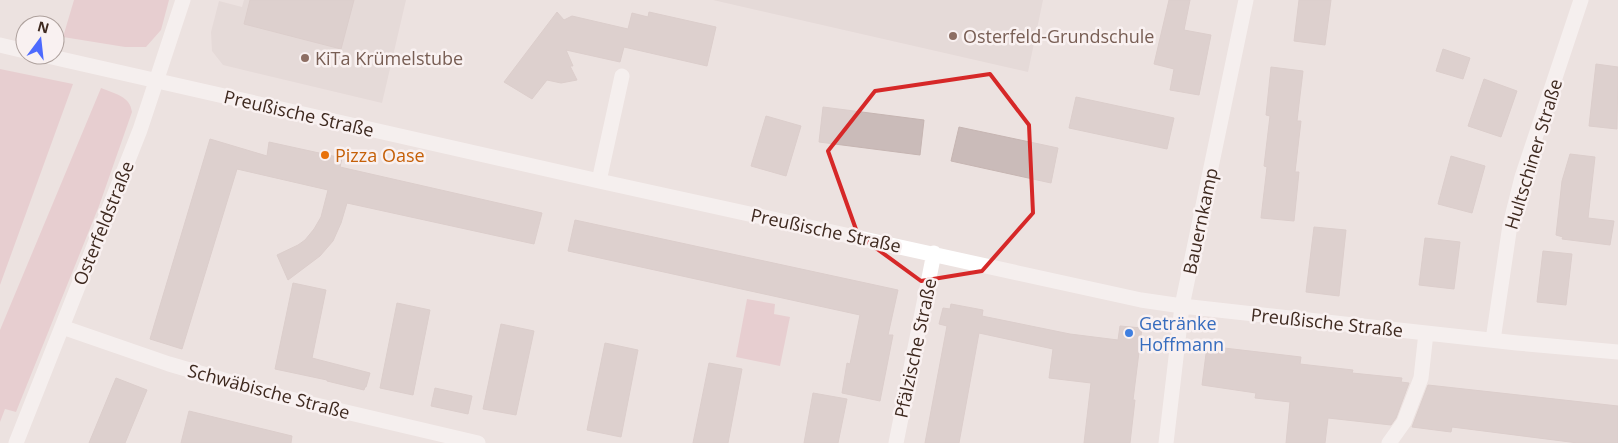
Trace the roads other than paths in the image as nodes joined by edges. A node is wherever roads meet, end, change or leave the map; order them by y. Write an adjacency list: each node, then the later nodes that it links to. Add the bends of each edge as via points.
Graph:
1 (183, 0): 8 (street, Osterfeldstraße)
2 (1246, 0): 11 (street, Bauernkamp)
3 (1581, 0): 14 (street, Hultschiner Straße, via 1522,177 1510,225)
4 (0, 45): 5 (street)
5 (15, 49)
6 (65, 60): 8 (street, Preußische Straße)
7 (622, 76): 9 (street)
8 (157, 81): 9 (street, Preußische Straße); 12 (street, Osterfeldstraße)
9 (599, 180): 10 (street, Preußische Straße)
10 (934, 254): 11 (street, Preußische Straße, via 1141,300); 18 (street, Pfälzische Straße)
11 (1182, 306): 13 (street, Preußische Straße); 19 (street, Bauernkamp)
12 (62, 327): 16 (street, Osterfeldstraße); 17 (street, Schwäbische Straße, via 169,364 282,397)
13 (1426, 333): 14 (street, Preußische Straße); 20 (street, via 1421,378 1404,422)
14 (1493, 340): 15 (street, Preußische Straße)
15 (1618, 352)
16 (16, 443)
17 (478, 443)
18 (896, 443)
19 (1166, 443)
20 (1389, 443)

